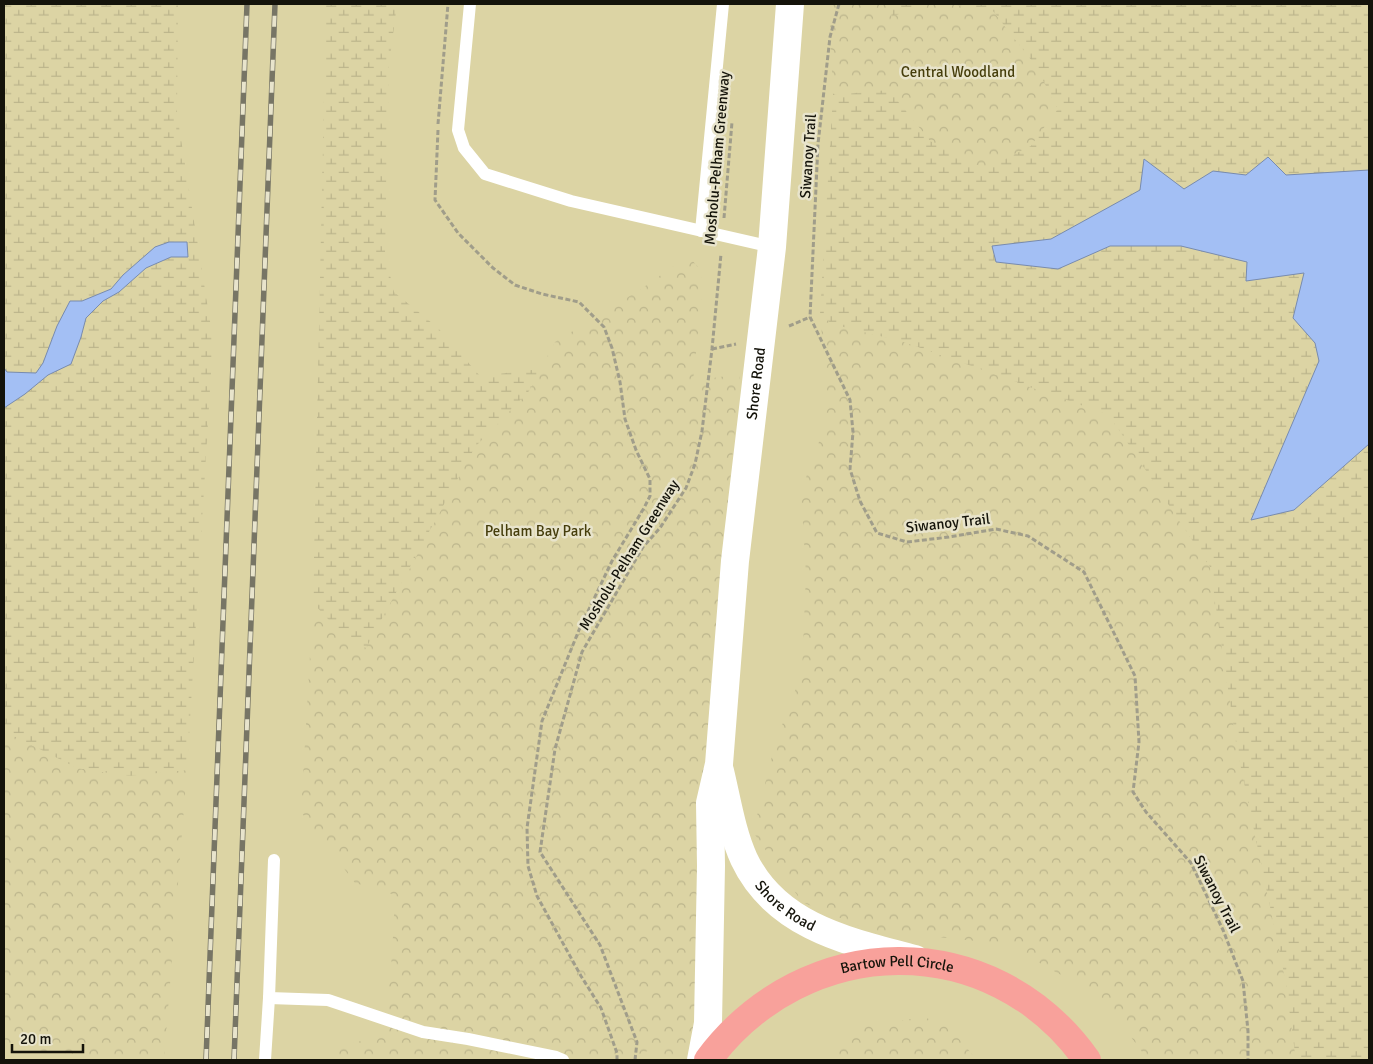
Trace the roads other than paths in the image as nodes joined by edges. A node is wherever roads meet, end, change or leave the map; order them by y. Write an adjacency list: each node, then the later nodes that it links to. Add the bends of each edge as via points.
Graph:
1 (470, 4): 4 (lane, via 458,130 464,148 485,174 571,201)
2 (723, 4): 4 (lane)
3 (790, 4): 5 (main road, Shore Road)
4 (701, 231): 5 (lane)
5 (772, 247): 6 (main road, Shore Road, via 735,561)
6 (719, 764): 8 (main road, Shore Road, via 737,843 762,888 805,923 832,936); 12 (main road, Shore Road, via 710,804 708,1024)
7 (274, 860): 9 (lane)
8 (934, 964): 13 (main road, Bartow Pell Circle, via 870,963 808,979 752,1013); 14 (main road, Bartow Pell Circle, via 976,974 1021,996 1064,1031)
9 (269, 998): 10 (lane); 11 (lane, via 328,1000 423,1032)
10 (265, 1060)
11 (563, 1060)
12 (701, 1060)
13 (708, 1060)
14 (1087, 1060)

